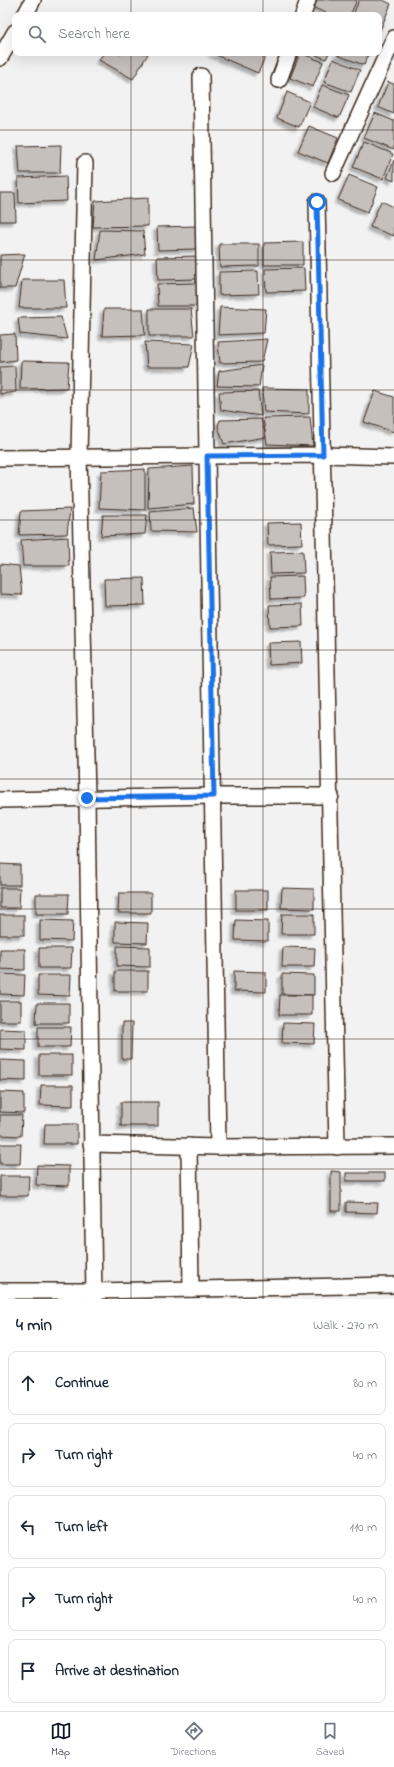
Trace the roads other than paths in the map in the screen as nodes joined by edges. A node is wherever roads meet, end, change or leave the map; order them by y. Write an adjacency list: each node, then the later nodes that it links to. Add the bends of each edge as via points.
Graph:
1 (33, 0): 3 (street)
2 (308, 0): 4 (street)
3 (27, 12)
4 (304, 12)
5 (12, 37): 8 (street)
6 (394, 38): 12 (street)
7 (288, 56): 10 (street)
8 (0, 58)
9 (201, 76): 15 (street)
10 (279, 80)
11 (84, 163): 16 (street)
12 (332, 173)
13 (317, 202): 14 (street)
14 (323, 455): 15 (street); 17 (street); 20 (street)
15 (207, 456): 16 (street); 19 (street)
16 (79, 457): 18 (street); 21 (street)
17 (394, 457)
18 (0, 458)
19 (214, 796): 20 (street); 21 (street); 26 (street)
20 (331, 796): 27 (street)
21 (87, 798): 22 (street); 23 (street)
22 (0, 800)
23 (92, 1144): 24 (street); 32 (street)
24 (189, 1146): 26 (street); 29 (street)
25 (394, 1146): 27 (street)
26 (218, 1147): 27 (street)
27 (337, 1147)
28 (394, 1285): 31 (street)
29 (191, 1289): 31 (street); 32 (street)
30 (0, 1291): 32 (street)
31 (216, 1294)
32 (94, 1295)

